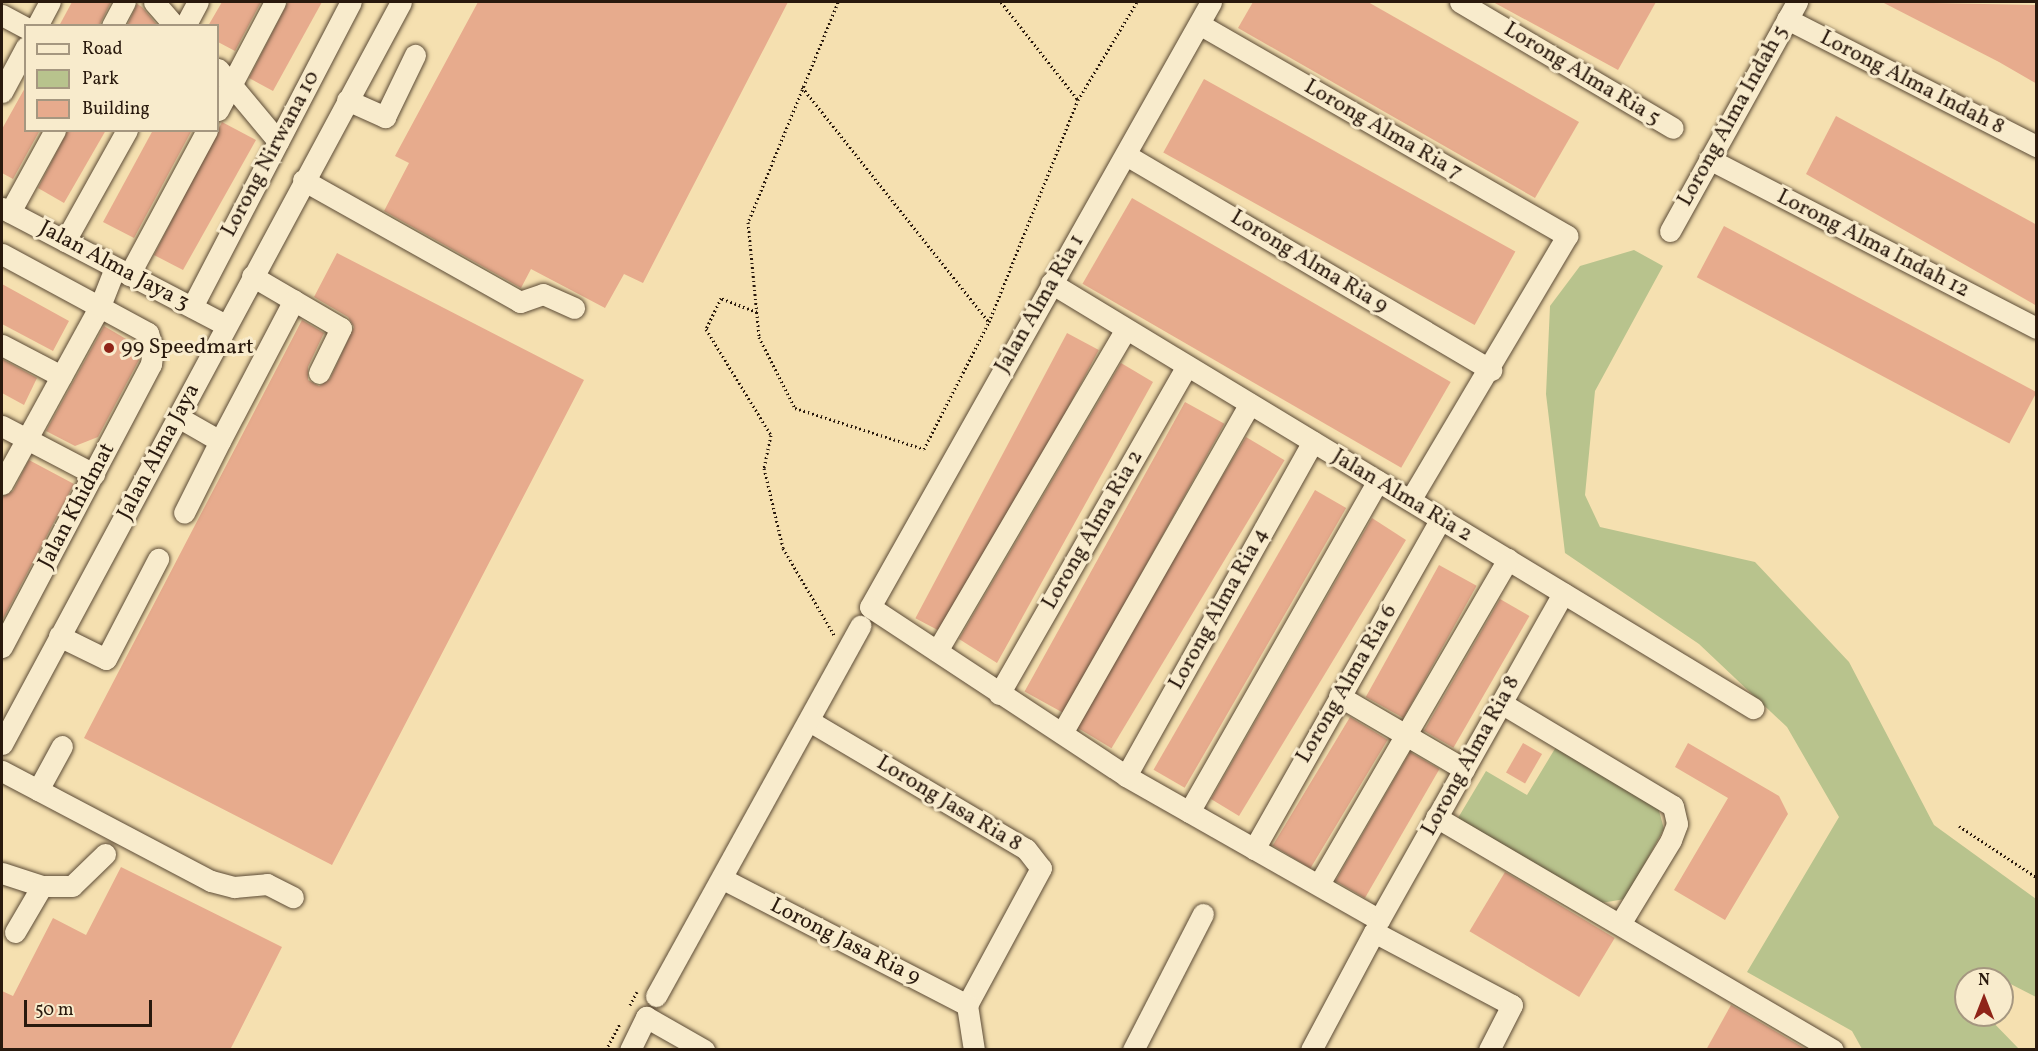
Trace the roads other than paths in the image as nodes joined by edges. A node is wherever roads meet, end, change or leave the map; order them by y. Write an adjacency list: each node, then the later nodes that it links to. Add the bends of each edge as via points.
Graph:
1 (50, 2): 12 (street)
2 (125, 2): 13 (street)
3 (154, 2): 14 (street)
4 (198, 2): 15 (street)
5 (275, 2): 20 (street)
6 (351, 2): 28 (street, Lorong Nirwana 10)
7 (401, 2): 22 (street, Jalan Alma Jaya)
8 (1211, 2): 16 (street, Jalan Alma Ria 1)
9 (1460, 2): 24 (street, Lorong Alma Ria 5)
10 (1792, 10): 29 (street, Lorong Alma Indah 8); 31 (street, Lorong Alma Indah 5)
11 (2, 15): 17 (street)
12 (38, 24)
13 (113, 24)
14 (173, 24)
15 (186, 24)
16 (1199, 24): 30 (street, Jalan Alma Ria 1); 50 (street, Lorong Alma Ria 7, via 1567,236)
17 (24, 27)
18 (24, 51): 21 (street)
19 (415, 55): 22 (street, via 385,117)
20 (225, 76): 23 (street); 28 (street)
21 (2, 90)
22 (347, 100): 32 (street, Jalan Alma Jaya)
23 (219, 105)
24 (1672, 128)
25 (54, 132): 33 (street)
26 (126, 132): 35 (street)
27 (206, 132): 37 (street)
28 (278, 141): 42 (street, Lorong Nirwana 10)
29 (2037, 146)
30 (1126, 155): 39 (street, Jalan Alma Ria 1); 50 (street, Lorong Alma Ria 9)
31 (1708, 159): 34 (street, Lorong Alma Indah 5); 45 (street, Lorong Alma Indah 12)
32 (303, 180): 38 (street, Jalan Alma Jaya); 43 (street, via 519,302 543,294)
33 (6, 210): 35 (street, Jalan Alma Jaya 3)
34 (1670, 231)
35 (65, 241): 37 (street, Jalan Alma Jaya 3)
36 (2, 254): 41 (street, Jalan Alma Jaya 3)
37 (122, 271): 41 (street); 42 (street, Jalan Alma Jaya 3)
38 (252, 276): 40 (street); 44 (street, Jalan Alma Jaya)
39 (1051, 284): 46 (street, Jalan Alma Ria 2); 71 (street, Jalan Alma Ria 1, via 870,607)
40 (294, 300): 51 (street, via 341,328); 57 (street)
41 (100, 306): 48 (street, Jalan Alma Jaya 3, via 148,333); 52 (street)
42 (192, 307): 44 (street, Jalan Alma Jaya 3)
43 (574, 308)
44 (226, 325): 54 (street, Jalan Alma Jaya)
45 (2037, 328)
46 (1126, 329): 49 (street, Jalan Alma Ria 2); 71 (street)
47 (2, 345): 52 (street)
48 (151, 364): 59 (street, Jalan Khidmat)
49 (1187, 366): 53 (street, Jalan Alma Ria 2); 72 (street, Lorong Alma Ria 2)
50 (1491, 370): 62 (street)
51 (319, 373)
52 (61, 376): 56 (street)
53 (1250, 404): 58 (street, Jalan Alma Ria 2); 77 (street)
54 (178, 417): 57 (street); 69 (street, Jalan Alma Jaya)
55 (2, 426): 56 (street)
56 (25, 438): 59 (street); 61 (street)
57 (220, 441): 63 (street)
58 (1313, 442): 60 (street, Jalan Alma Ria 2); 83 (street, Lorong Alma Ria 4)
59 (94, 474): 70 (street, Jalan Khidmat)
60 (1378, 481): 62 (street, Jalan Alma Ria 2); 85 (street)
61 (2, 484)
62 (1410, 500): 64 (street, Jalan Alma Ria 2)
63 (184, 513)
64 (1441, 519): 66 (street, Jalan Alma Ria 2); 73 (street, Lorong Alma Ria 6)
65 (158, 559): 69 (street, via 106,658)
66 (1508, 559): 67 (street, Jalan Alma Ria 2); 78 (street)
67 (1563, 593): 74 (street, Lorong Alma Ria 8); 75 (street, Jalan Alma Ria 2)
68 (860, 626): 76 (street)
69 (59, 636): 79 (street, Jalan Alma Jaya)
70 (4, 637)
71 (937, 651): 72 (street)
72 (999, 694): 77 (street)
73 (1339, 696): 78 (street); 87 (street, Lorong Alma Ria 6)
74 (1501, 703): 81 (street, Lorong Alma Ria 8); 95 (street, via 1673,806 1677,824 1671,840)
75 (1753, 708)
76 (811, 722): 90 (street); 99 (street, Lorong Jasa Ria 8, via 1026,849 1041,868)
77 (1062, 734): 83 (street)
78 (1404, 734): 81 (street); 91 (street)
79 (2, 744)
80 (63, 746): 84 (street)
81 (1464, 769): 86 (street, Lorong Alma Ria 8)
82 (2, 771): 84 (street)
83 (1126, 776): 85 (street)
84 (38, 790): 93 (street, via 211,881 234,887 267,884)
85 (1189, 812): 87 (street)
86 (1436, 817): 95 (street); 96 (street, Lorong Alma Ria 8)
87 (1254, 849): 91 (street)
88 (105, 854): 92 (street, via 72,886)
89 (2, 873): 92 (street)
90 (723, 879): 98 (street); 99 (street, Lorong Jasa Ria 9)
91 (1319, 884): 96 (street)
92 (42, 886): 97 (street)
93 (293, 897)
94 (1203, 914): 103 (street)
95 (1620, 924): 106 (street)
96 (1376, 926): 104 (street, Lorong Alma Ria 8); 105 (street, via 1512,1005)
97 (15, 932)
98 (648, 992)
99 (967, 1005): 102 (street)
100 (630, 1050): 101 (street, via 637,1013)
101 (704, 1050)
102 (974, 1050)
103 (1133, 1050)
104 (1311, 1050)
105 (1489, 1050)
106 (1833, 1050)

